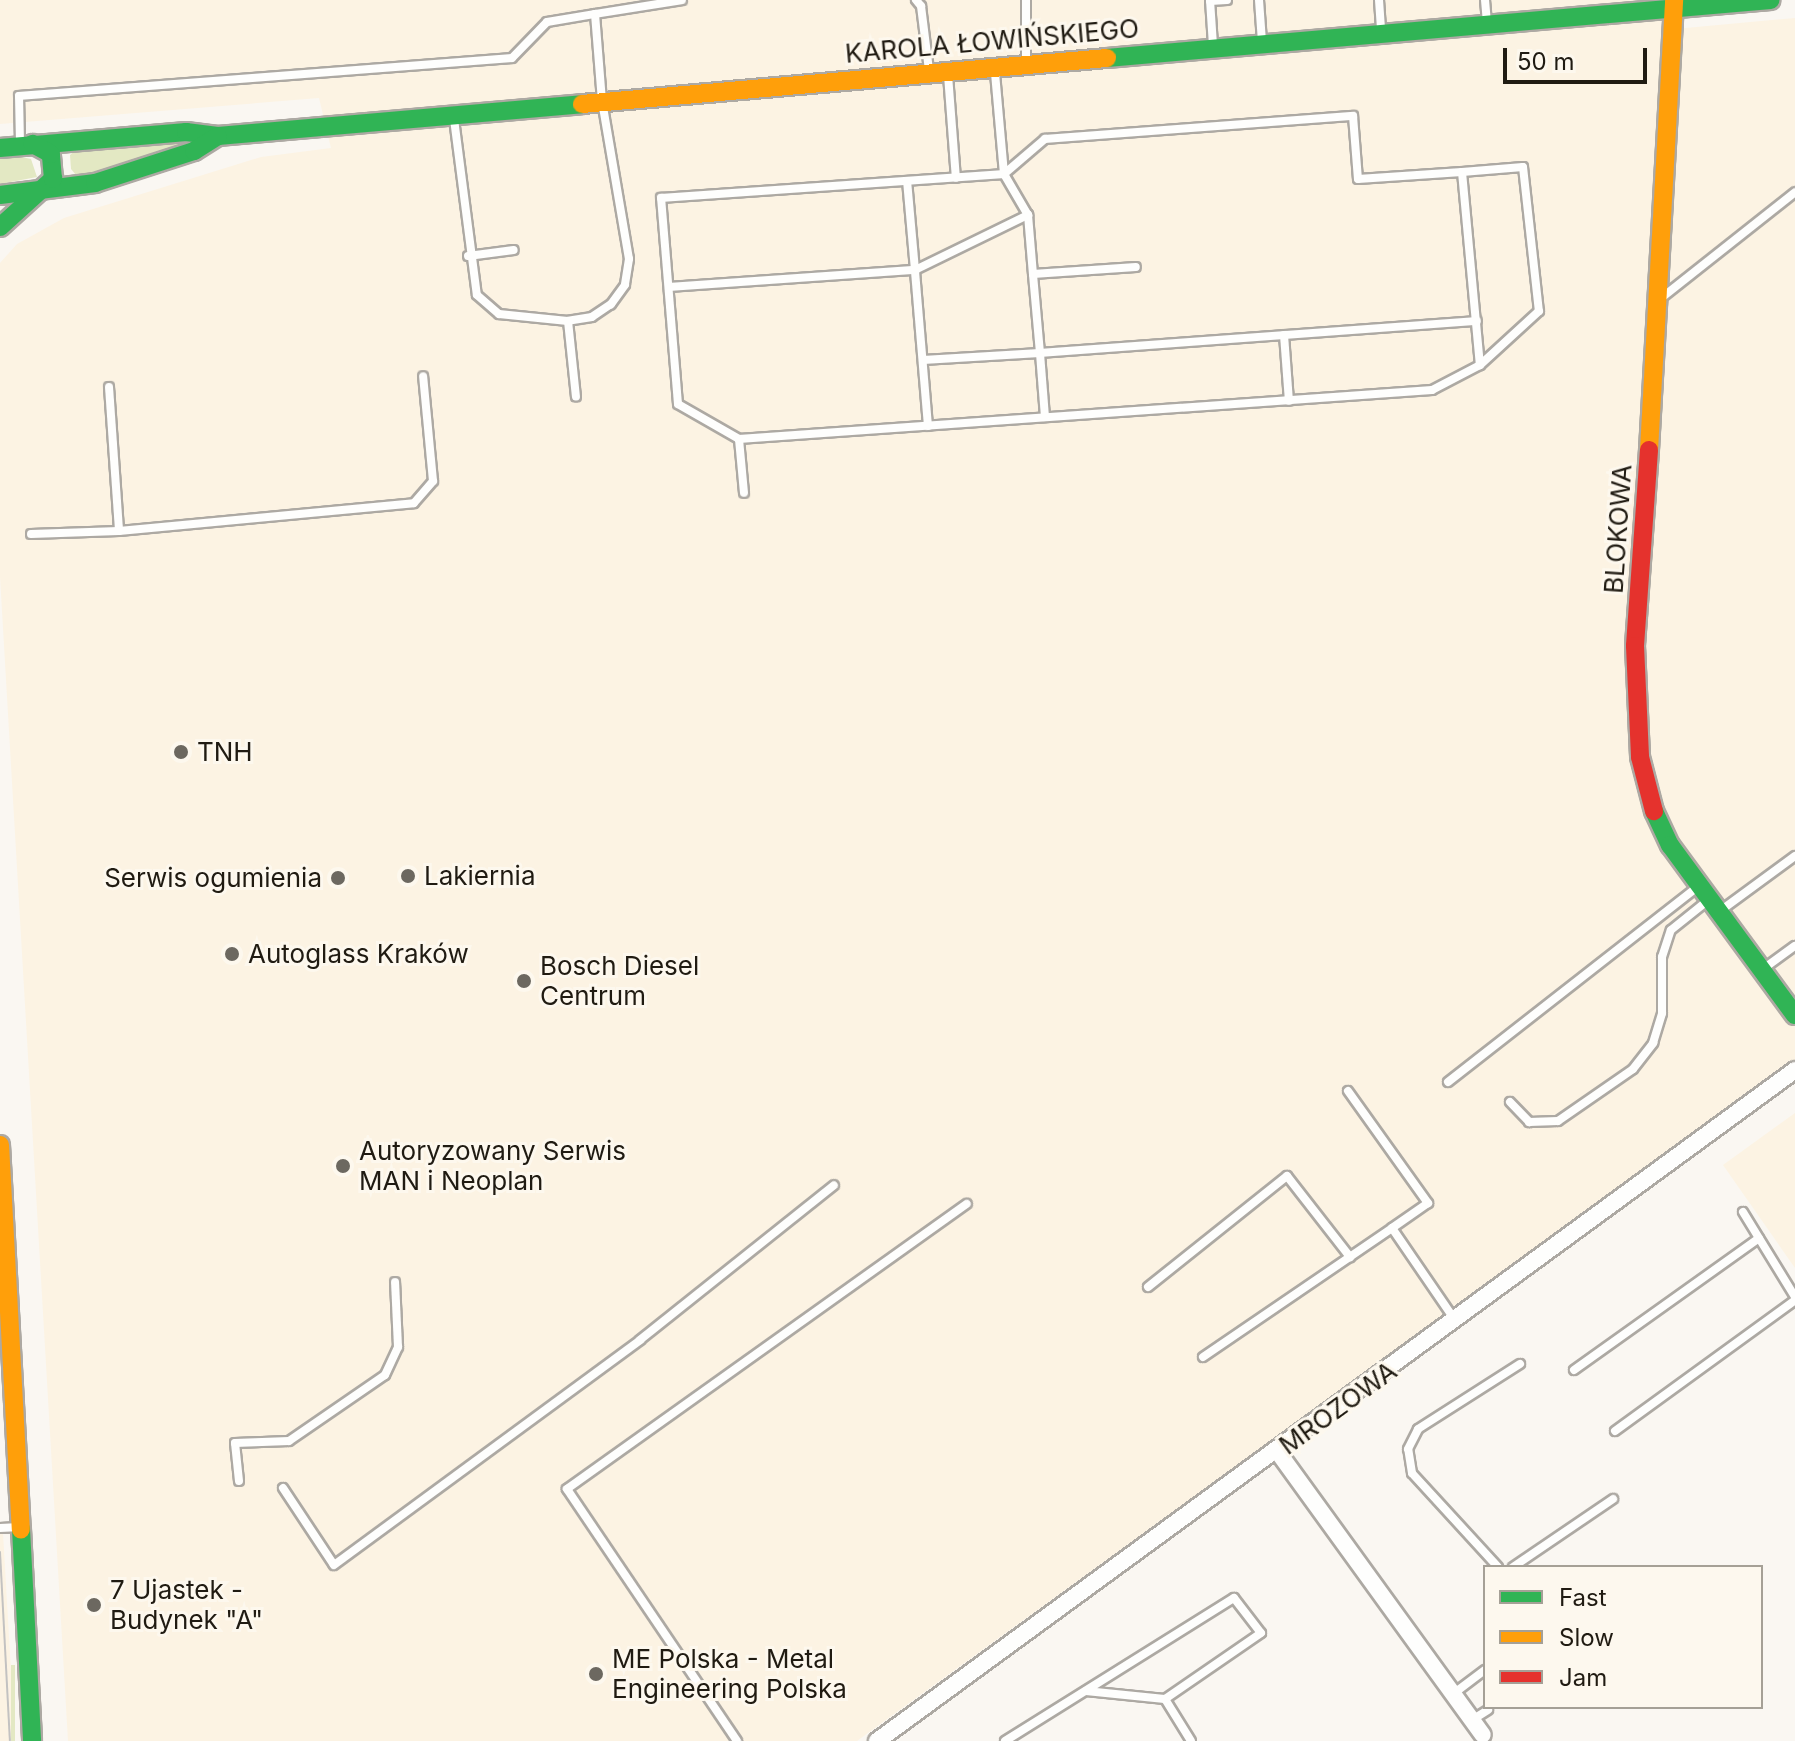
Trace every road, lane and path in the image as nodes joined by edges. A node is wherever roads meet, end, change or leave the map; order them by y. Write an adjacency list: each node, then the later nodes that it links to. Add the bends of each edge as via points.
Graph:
1 (682, 0): 11 (lane)
2 (916, 0): 18 (lane)
3 (1026, 0): 16 (lane)
4 (1227, 0): 9 (lane)
5 (1259, 0): 14 (lane)
6 (1379, 0): 13 (lane)
7 (1485, 0): 12 (lane)
8 (1770, 0): 10 (street, KAROLA ŁOWIŃSKIEGO)
9 (1210, 1): 15 (lane)
10 (1674, 4): 12 (street, KAROLA ŁOWIŃSKIEGO); 39 (street, BLOKOWA)
11 (595, 14): 19 (lane); 22 (lane, via 547,22 512,58 19,96)
12 (1487, 25): 13 (street, KAROLA ŁOWIŃSKIEGO)
13 (1381, 33): 14 (street, KAROLA ŁOWIŃSKIEGO)
14 (1262, 42): 15 (street, KAROLA ŁOWIŃSKIEGO)
15 (1213, 46): 16 (street, KAROLA ŁOWIŃSKIEGO)
16 (1026, 64): 17 (street, KAROLA ŁOWIŃSKIEGO)
17 (994, 68): 18 (street, KAROLA ŁOWIŃSKIEGO); 25 (lane)
18 (939, 73): 19 (street, KAROLA ŁOWIŃSKIEGO); 26 (lane)
19 (602, 101): 20 (street, KAROLA ŁOWIŃSKIEGO); 40 (lane, via 629,259 625,285 592,317)
20 (453, 114): 21 (street, KAROLA ŁOWIŃSKIEGO); 34 (lane)
21 (218, 136): 22 (street, KAROLA ŁOWIŃSKIEGO, via 186,132); 28 (street, KAROLA ŁOWIŃSKIEGO, via 95,183)
22 (26, 145): 23 (street, KAROLA ŁOWIŃSKIEGO); 28 (street, via 47,149 54,162 53,179)
23 (0, 148)
24 (1462, 172): 25 (lane, via 1358,179 1353,116 1045,139); 41 (lane); 45 (lane, via 1523,167 1539,311)
25 (1004, 174): 26 (lane); 31 (lane)
26 (956, 178): 27 (lane)
27 (907, 181): 36 (lane); 38 (lane, via 661,198)
28 (44, 191): 30 (street, KAROLA ŁOWIŃSKIEGO); 32 (street)
29 (1795, 192): 39 (lane)
30 (0, 195)
31 (1028, 215): 36 (lane); 37 (lane)
32 (0, 227)
33 (514, 250): 34 (lane)
34 (468, 256): 40 (lane, via 471,281 486,308 516,318)
35 (1136, 267): 37 (lane)
36 (915, 270): 38 (lane); 44 (lane)
37 (1033, 274): 43 (lane)
38 (669, 287): 52 (lane, via 678,404)
39 (1660, 299): 57 (street, BLOKOWA, via 1635,646 1640,757 1658,823)
40 (568, 321): 48 (lane)
41 (1477, 321): 42 (lane); 45 (lane)
42 (1284, 335): 43 (lane); 49 (lane)
43 (1040, 353): 44 (lane); 50 (lane)
44 (923, 360): 51 (lane)
45 (1480, 365): 49 (lane, via 1432,390)
46 (423, 376): 54 (lane, via 433,481 414,503)
47 (109, 387): 54 (lane)
48 (576, 397)
49 (1289, 401): 50 (lane)
50 (1045, 417): 51 (lane)
51 (928, 426): 52 (lane)
52 (739, 439): 53 (lane)
53 (744, 493)
54 (119, 531): 55 (lane)
55 (31, 534)
56 (1795, 856): 57 (lane)
57 (1710, 899): 59 (street, BLOKOWA); 62 (lane); 64 (lane, via 1671,930 1662,957 1662,1013 1653,1043 1633,1069 1558,1121 1529,1122)
58 (1795, 946): 59 (lane)
59 (1762, 970): 60 (street, BLOKOWA)
60 (1795, 1015)
61 (1795, 1070): 75 (street, MROZOWA)
62 (1448, 1082)
63 (1348, 1091): 69 (lane, via 1428,1203)
64 (1510, 1102)
65 (0, 1145): 84 (street)
66 (834, 1185): 82 (lane, via 640,1340 334,1565)
67 (967, 1204): 96 (lane, via 567,1489)
68 (1743, 1212): 70 (lane)
69 (1392, 1228): 71 (lane); 75 (lane)
70 (1759, 1238): 74 (lane); 78 (lane)
71 (1350, 1257): 73 (lane, via 1287,1176); 76 (lane)
72 (395, 1282): 81 (lane, via 398,1347 385,1375 289,1441 235,1443)
73 (1148, 1287)
74 (1795, 1299): 79 (lane)
75 (1456, 1321): 80 (street, MROZOWA)
76 (1203, 1357)
77 (1520, 1364): 86 (lane, via 1418,1429 1408,1449 1412,1473)
78 (1574, 1370)
79 (1615, 1431)
80 (1278, 1452): 90 (street); 97 (street, MROZOWA)
81 (239, 1481)
82 (283, 1488)
83 (1613, 1499): 87 (lane)
84 (20, 1527): 85 (lane); 95 (street)
85 (0, 1528)
86 (1496, 1565)
87 (1516, 1565)
88 (1483, 1672): 90 (lane)
89 (1085, 1691): 91 (lane); 91 (lane, via 1234,1598 1261,1633); 98 (lane)
90 (1453, 1694): 93 (street)
91 (1165, 1699): 99 (lane)
92 (1488, 1710): 93 (lane)
93 (1472, 1720): 94 (street)
94 (1485, 1738)
95 (32, 1741)
96 (737, 1741)
97 (877, 1741)
98 (1005, 1741)
99 (1191, 1741)

